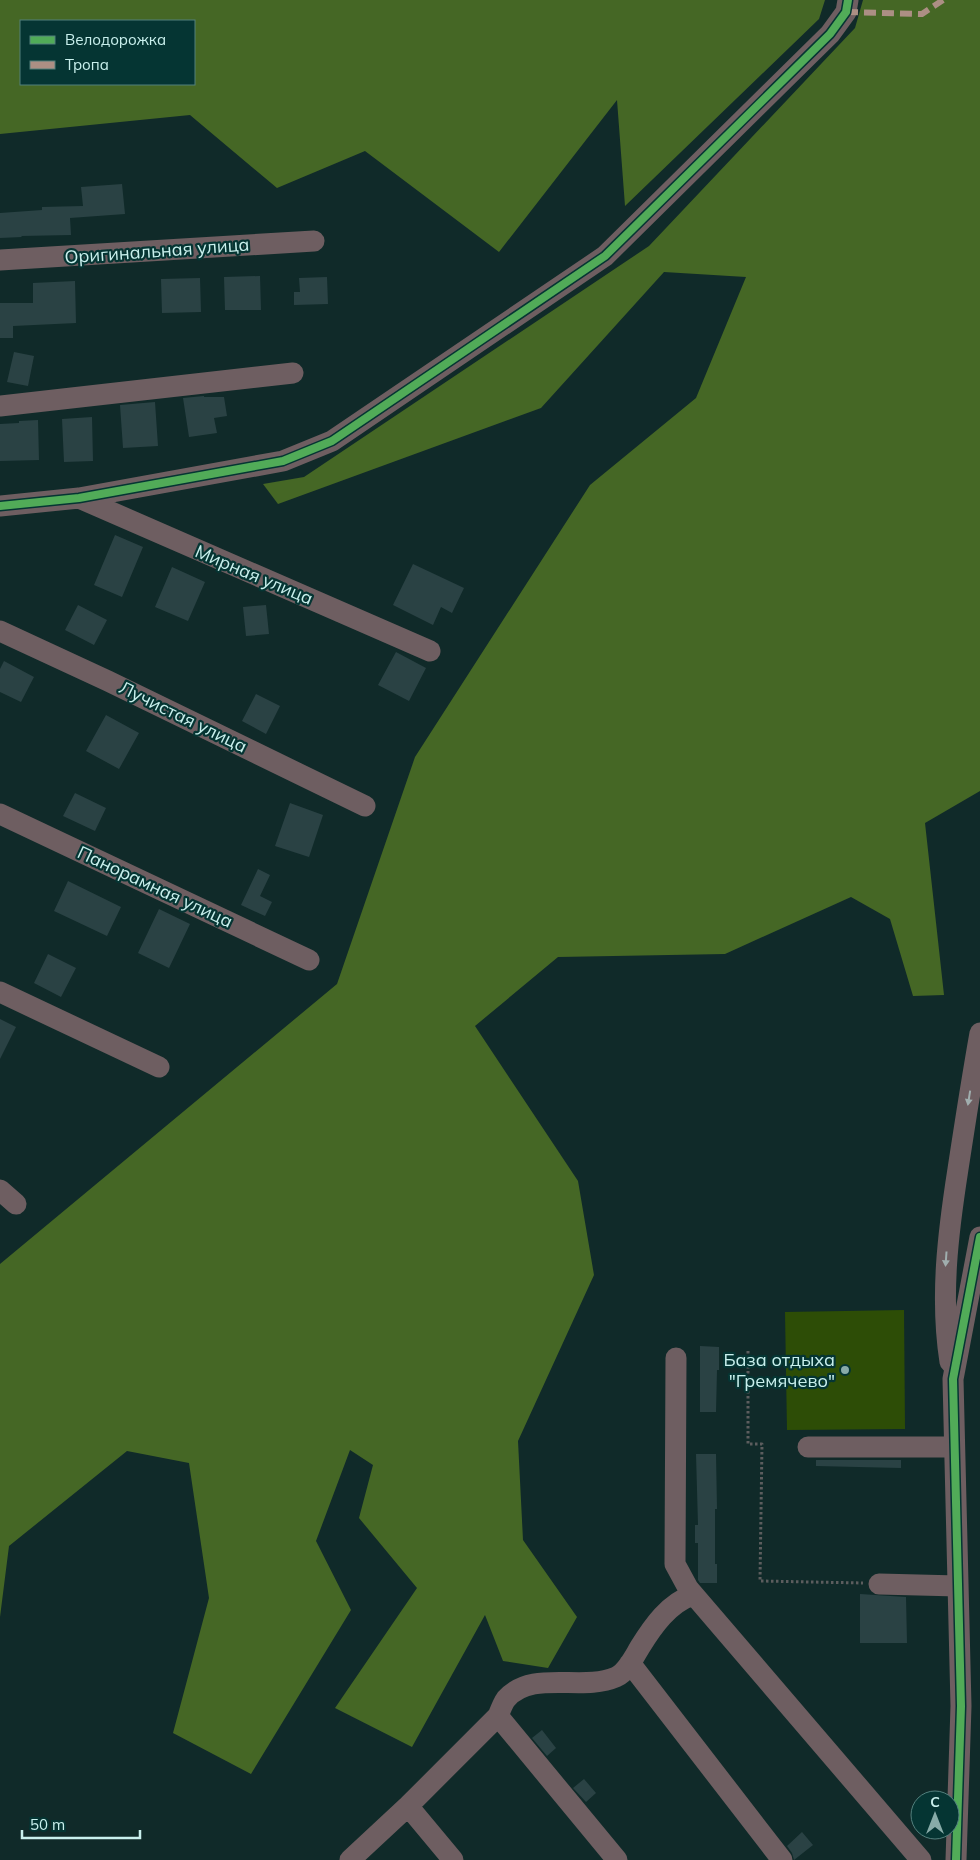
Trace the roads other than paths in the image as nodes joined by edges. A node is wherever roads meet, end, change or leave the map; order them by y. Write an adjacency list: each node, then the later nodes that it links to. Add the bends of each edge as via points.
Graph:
1 (848, 0): 6 (street, via 846,12 830,34 605,256 332,441 283,461)
2 (314, 241): 3 (street, Оригинальная улица)
3 (0, 260)
4 (293, 373): 5 (street)
5 (0, 406)
6 (79, 498): 7 (street); 9 (street, Мирная улица)
7 (0, 506)
8 (0, 630): 10 (street, Лучистая улица)
9 (430, 651)
10 (365, 806)
11 (0, 814): 12 (street, Панорамная улица)
12 (309, 960)
13 (0, 992): 15 (street)
14 (980, 1033): 20 (street, one-way to 20, via 948,1237 944,1284 946,1336)
15 (159, 1067)
16 (0, 1190): 17 (street)
17 (16, 1204)
18 (980, 1237): 20 (street)
19 (676, 1358): 25 (street, via 675,1564)
20 (953, 1379): 22 (street)
21 (808, 1446): 22 (street)
22 (954, 1446): 24 (street)
23 (879, 1584): 24 (street)
24 (958, 1586): 34 (street, via 961,1706)
25 (693, 1595): 26 (street, via 670,1607); 33 (street)
26 (630, 1663): 27 (street, via 618,1676 604,1681 577,1684 539,1682 520,1688 506,1699); 32 (street)
27 (498, 1716): 28 (street); 31 (street)
28 (408, 1806): 29 (street); 30 (street)
29 (350, 1860)
30 (453, 1860)
31 (617, 1860)
32 (782, 1860)
33 (921, 1860)
34 (956, 1860)

